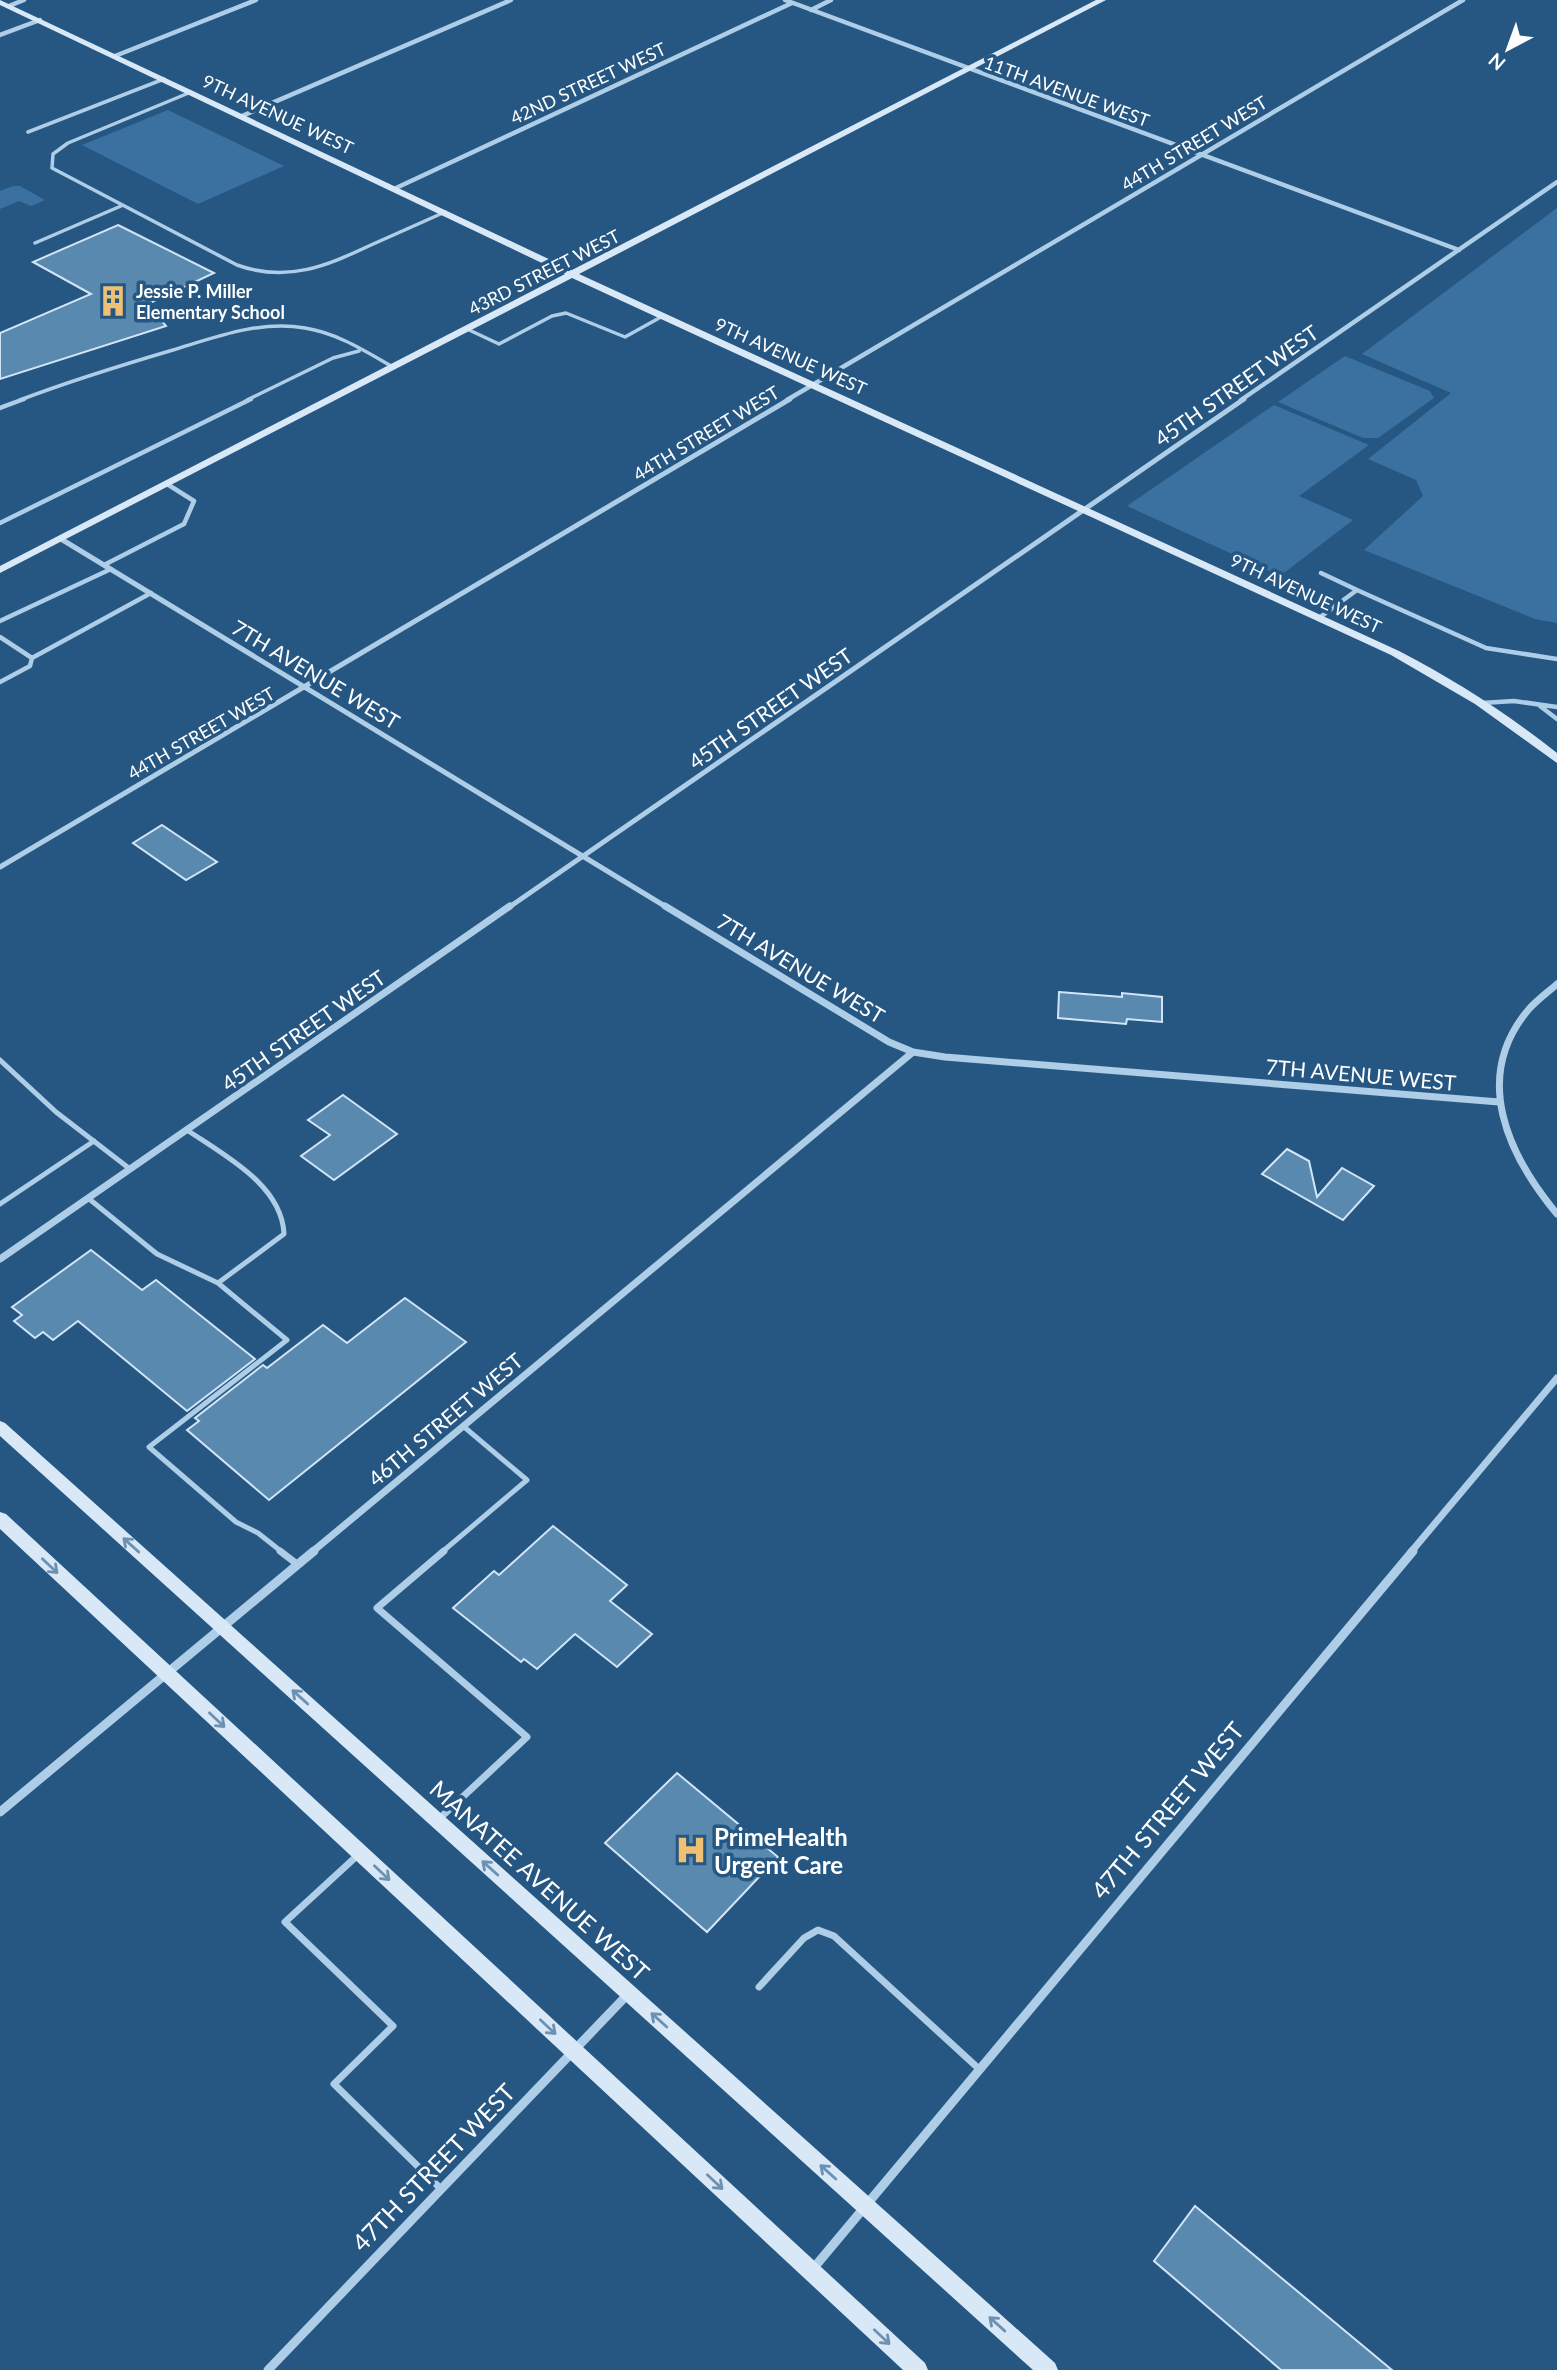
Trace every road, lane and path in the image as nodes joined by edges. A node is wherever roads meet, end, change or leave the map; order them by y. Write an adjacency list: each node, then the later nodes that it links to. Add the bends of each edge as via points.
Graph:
1 (24, 0): 9 (street)
2 (256, 0): 13 (street)
3 (511, 0): 17 (street)
4 (785, 0): 8 (street, 11TH AVENUE WEST)
5 (831, 0): 10 (street)
6 (1463, 0): 19 (street, 44TH STREET WEST)
7 (1098, 1): 14 (street, 43RD STREET WEST)
8 (792, 3): 10 (street, 11TH AVENUE WEST); 21 (street, 42ND STREET WEST)
9 (4, 4): 11 (street, 9TH AVENUE WEST)
10 (811, 10): 14 (street, 11TH AVENUE WEST)
11 (40, 20): 12 (street); 13 (street, 9TH AVENUE WEST)
12 (0, 35)
13 (116, 56): 15 (street, 9TH AVENUE WEST)
14 (968, 69): 19 (street, 11TH AVENUE WEST); 26 (street, 43RD STREET WEST)
15 (164, 79): 16 (street, 9TH AVENUE WEST); 18 (lane)
16 (191, 92): 17 (street, 9TH AVENUE WEST); 22 (lane, via 53,153 55,171)
17 (242, 116): 21 (street, 9TH AVENUE WEST)
18 (28, 132)
19 (1201, 156): 25 (street, 11TH AVENUE WEST); 32 (street, 44TH STREET WEST)
20 (1557, 182): 25 (street, 45TH STREET WEST)
21 (396, 188): 23 (street, 9TH AVENUE WEST)
22 (121, 206): 23 (lane, via 237,265 279,274 323,267); 24 (lane)
23 (444, 212): 26 (street, 9TH AVENUE WEST)
24 (35, 243)
25 (1459, 250): 35 (street, 45TH STREET WEST)
26 (573, 274): 27 (street, 9TH AVENUE WEST); 28 (street, 43RD STREET WEST)
27 (661, 317): 29 (lane, via 625,337 566,313); 32 (street, 9TH AVENUE WEST)
28 (467, 329): 29 (lane); 31 (street, 43RD STREET WEST)
29 (499, 344)
30 (363, 351): 31 (lane); 33 (lane, via 305,327 259,328 117,366); 36 (lane, via 333,358)
31 (393, 367): 34 (street, 43RD STREET WEST)
32 (813, 385): 35 (street, 9TH AVENUE WEST); 50 (street, 44TH STREET WEST)
33 (0, 408)
34 (167, 484): 37 (street, 43RD STREET WEST); 38 (lane, via 194,501 184,524)
35 (1085, 509): 44 (street, 9TH AVENUE WEST); 56 (street, 45TH STREET WEST)
36 (0, 523)
37 (61, 539): 38 (street, 7TH AVENUE WEST); 40 (street, 43RD STREET WEST)
38 (104, 565): 39 (street, 7TH AVENUE WEST)
39 (111, 569): 43 (street, 7TH AVENUE WEST); 45 (lane)
40 (0, 570)
41 (1321, 573): 42 (lane)
42 (1357, 590): 44 (lane); 48 (lane, via 1486,648)
43 (150, 593): 47 (lane); 50 (street, 7TH AVENUE WEST)
44 (1319, 618): 51 (street, 9TH AVENUE WEST, via 1404,658)
45 (0, 621)
46 (0, 637): 47 (lane)
47 (32, 658): 49 (lane, via 30,666)
48 (1557, 659)
49 (0, 682)
50 (305, 687): 56 (street, 7TH AVENUE WEST); 57 (street, 44TH STREET WEST)
51 (1482, 703): 52 (lane); 55 (street, 9TH AVENUE WEST)
52 (1538, 705): 53 (lane); 54 (lane)
53 (1557, 707)
54 (1557, 719)
55 (1557, 759)
56 (583, 856): 59 (street, 7TH AVENUE WEST); 62 (street, 45TH STREET WEST)
57 (0, 867)
58 (1557, 984): 61 (street, via 1521,1017 1507,1042 1499,1069)
59 (912, 1052): 61 (street, 7TH AVENUE WEST); 71 (street, 46TH STREET WEST)
60 (0, 1060): 63 (lane)
61 (1499, 1102): 67 (street, via 1507,1137 1522,1169)
62 (187, 1130): 64 (street, 45TH STREET WEST); 69 (lane, via 250,1176 278,1205 286,1225 284,1234)
63 (94, 1141): 64 (lane); 66 (lane)
64 (130, 1169): 65 (street, 45TH STREET WEST)
65 (89, 1198): 68 (street, 45TH STREET WEST); 69 (lane, via 157,1254)
66 (0, 1204)
67 (1557, 1214)
68 (0, 1259)
69 (218, 1283): 74 (lane, via 287,1340 149,1447 236,1522)
70 (1557, 1378): 83 (street, 47TH STREET WEST)
71 (463, 1426): 74 (street, 46TH STREET WEST); 78 (lane, via 527,1480 377,1608 527,1737)
72 (0, 1427): 75 (street, MANATEE AVENUE WEST, one-way to 72)
73 (0, 1519): 76 (street, one-way to 76)
74 (297, 1564): 75 (street, 46TH STREET WEST)
75 (222, 1627): 76 (street, 46TH STREET WEST); 78 (street, MANATEE AVENUE WEST, one-way to 75)
76 (167, 1674): 77 (street, 46TH STREET WEST); 79 (street, one-way to 79)
77 (0, 1812)
78 (437, 1820): 81 (street, MANATEE AVENUE WEST, one-way to 78)
79 (360, 1853): 82 (street, one-way to 82); 84 (lane, via 285,1922 393,2026 334,2084)
80 (759, 1987): 83 (lane, via 804,1938 818,1930 834,1937)
81 (629, 1993): 82 (street, 47TH STREET WEST); 85 (street, MANATEE AVENUE WEST, one-way to 81)
82 (574, 2051): 84 (street, 47TH STREET WEST); 86 (street, one-way to 86)
83 (978, 2068): 85 (street, 47TH STREET WEST)
84 (441, 2189): 87 (street, 47TH STREET WEST)
85 (865, 2205): 86 (street, 47TH STREET WEST); 89 (street, MANATEE AVENUE WEST, one-way to 85)
86 (811, 2271): 88 (street, one-way to 88)
87 (268, 2370)
88 (918, 2370)
89 (1048, 2370)

